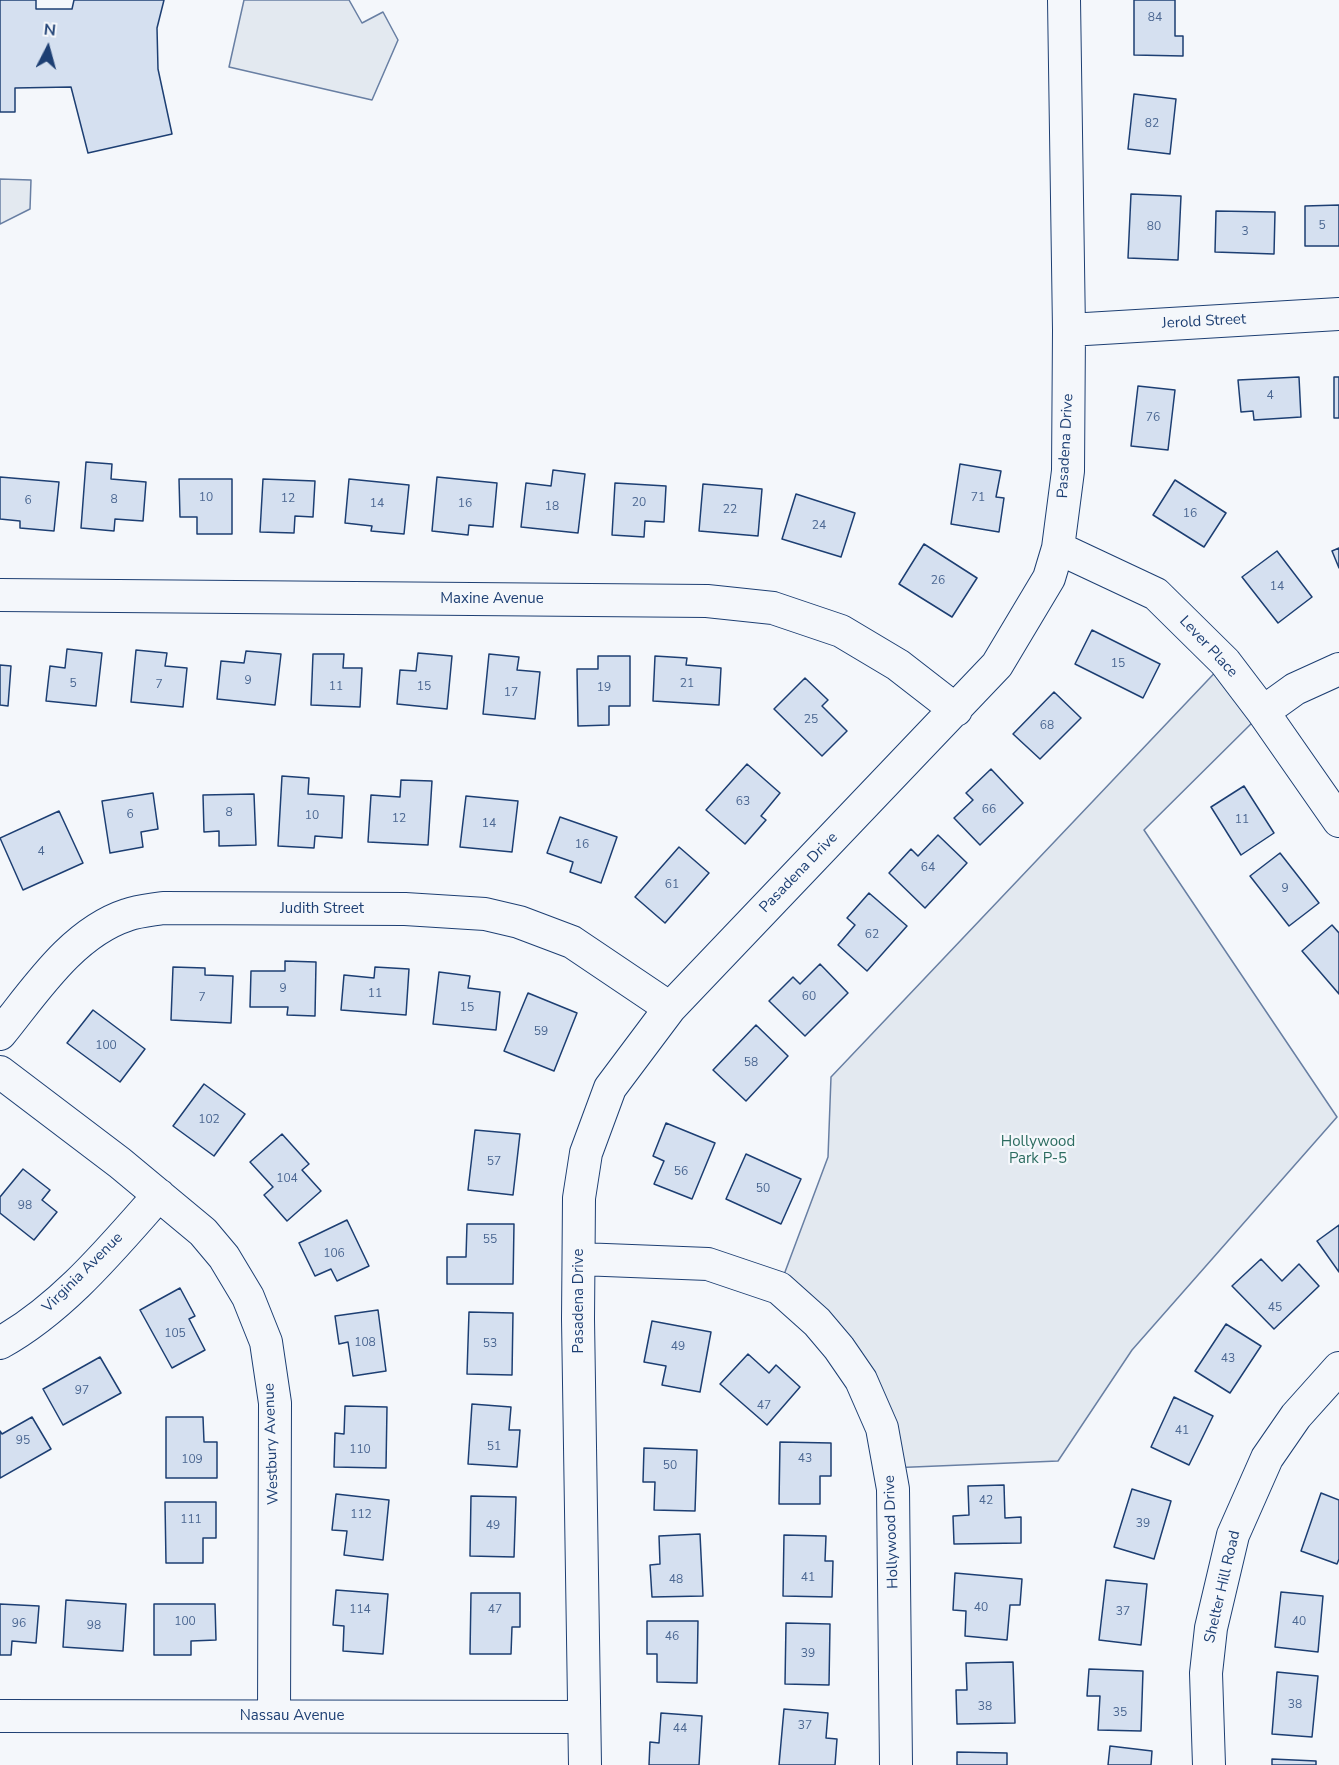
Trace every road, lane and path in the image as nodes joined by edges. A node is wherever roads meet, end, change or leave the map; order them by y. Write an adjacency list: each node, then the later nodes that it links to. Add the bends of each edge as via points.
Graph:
1 (1064, 0): 3 (street, Pasadena Drive)
2 (1339, 314): 3 (street, Jerold Street)
3 (1069, 330): 4 (street, Pasadena Drive, via 1068,471)
4 (1058, 548): 7 (street, Pasadena Drive, via 1048,578 997,665); 8 (street, Lever Place, via 1156,594 1225,662)
5 (0, 595): 7 (street, Maxine Avenue, via 707,601 773,608 841,631 898,664)
6 (1339, 669): 8 (street, via 1295,689)
7 (956, 710): 10 (street, Pasadena Drive)
8 (1263, 712): 9 (street, Lever Place)
9 (1339, 821)
10 (670, 1008): 11 (street, Judith Street, via 572,942 485,914 405,909 163,908 111,922 70,949); 14 (street, Pasadena Drive, via 610,1088 586,1153 579,1198)
11 (0, 1034)
12 (0, 1072): 13 (street, Westbury Avenue)
13 (159, 1195): 15 (street, Virginia Avenue, via 72,1289 23,1330); 18 (street, Westbury Avenue, via 203,1232 224,1257 248,1297 266,1342 274,1403)
14 (580, 1259): 19 (street, Pasadena Drive); 21 (street, Hollywood Drive, via 708,1264 779,1288 817,1322 861,1380 882,1428 893,1489)
15 (0, 1343)
16 (1339, 1368): 22 (street, Shelter Hill Road, via 1296,1416 1268,1458 1233,1535 1211,1628 1206,1673)
17 (0, 1716): 18 (street, Nassau Avenue)
18 (274, 1716): 19 (street, Nassau Avenue)
19 (584, 1717): 20 (street, Pasadena Drive)
20 (585, 1765)
21 (896, 1765)
22 (1209, 1765)

